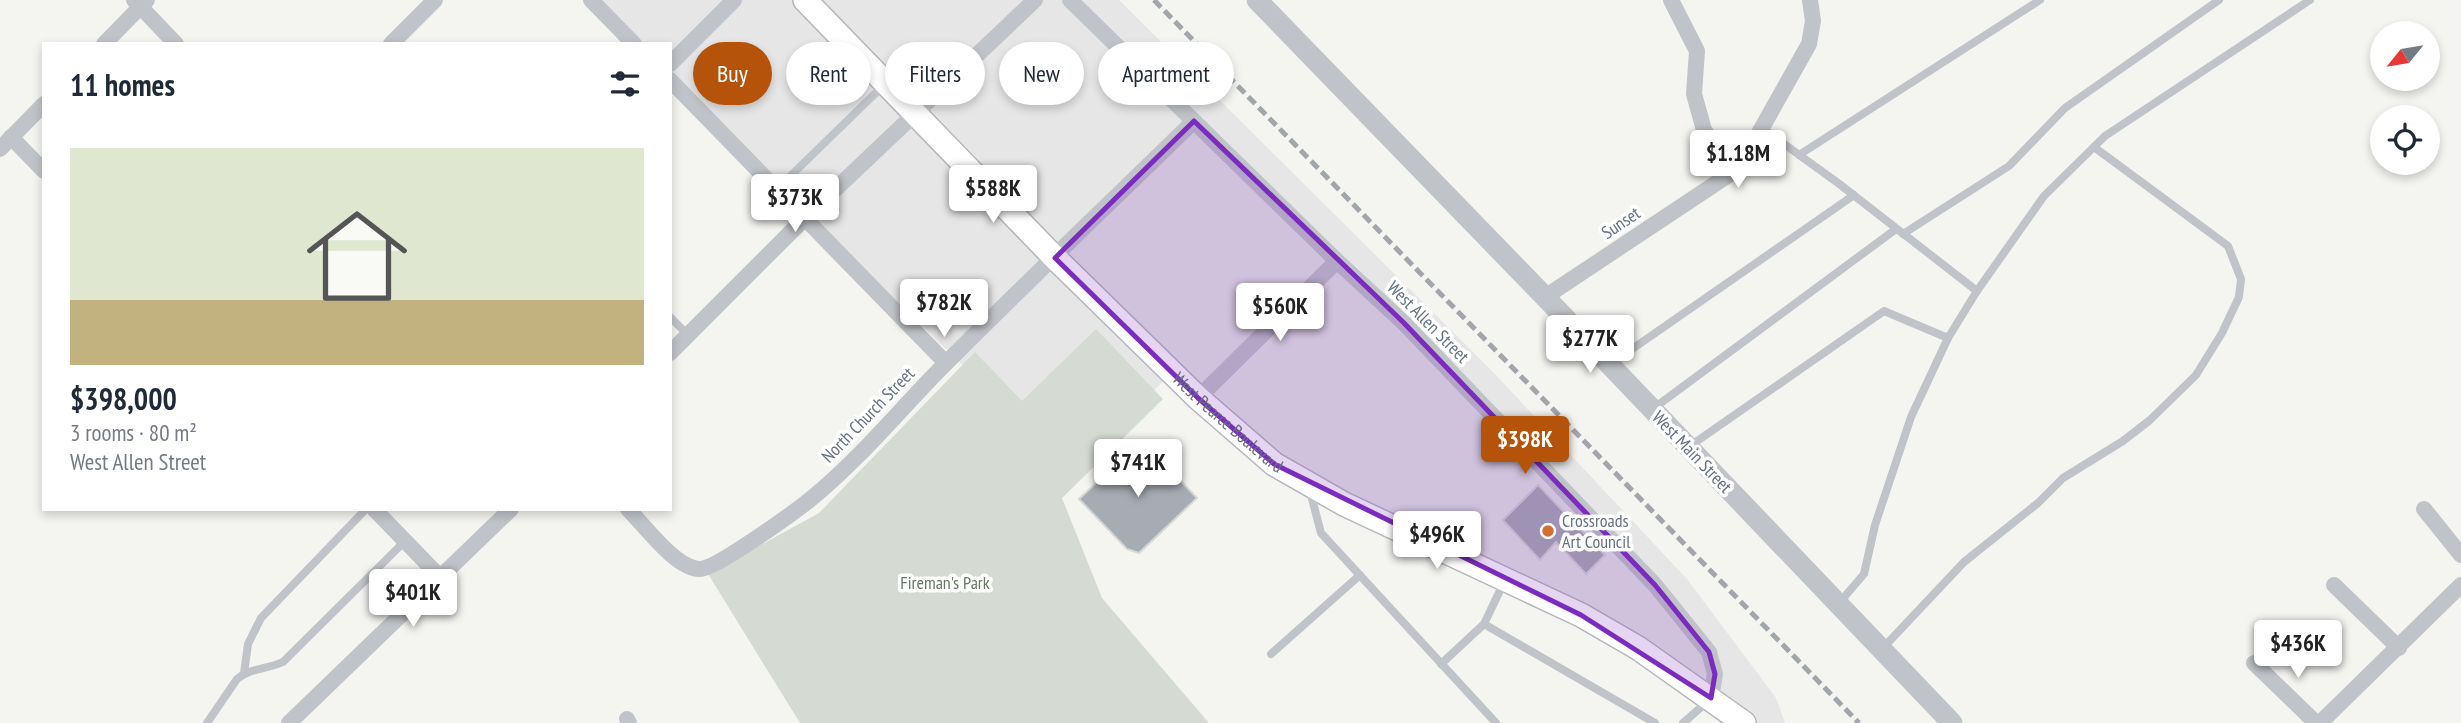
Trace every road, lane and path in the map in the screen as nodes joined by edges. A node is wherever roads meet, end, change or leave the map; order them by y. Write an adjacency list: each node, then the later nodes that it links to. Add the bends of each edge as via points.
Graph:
1 (435, 0): 16 (street)
2 (591, 0): 17 (street)
3 (734, 0): 18 (street)
4 (804, 0): 20 (main road, West Pearce Boulevard)
5 (1035, 0): 24 (street)
6 (1070, 0): 25 (street, West Allen Street)
7 (1256, 0): 39 (street, West Main Street)
8 (1671, 0): 31 (street, via 1697,51 1694,94 1704,130)
9 (1810, 0): 26 (street, Sunset, via 1813,21 1808,44)
10 (2040, 0): 29 (lane)
11 (2219, 0): 35 (lane, via 2065,108 2009,166)
12 (2310, 0): 28 (lane)
13 (140, 2): 14 (street); 15 (street)
14 (106, 42)
15 (174, 42)
16 (393, 42)
17 (632, 42)
18 (672, 62)
19 (672, 82): 32 (street)
20 (885, 82)
21 (885, 84): 32 (lane)
22 (908, 105): 24 (main road, West Pearce Boulevard)
23 (42, 106): 27 (street)
24 (916, 113): 34 (street); 36 (main road, West Pearce Boulevard)
25 (1194, 121): 36 (street, North Church Street); 37 (street, West Allen Street)
26 (1761, 127): 29 (lane); 31 (street, Sunset)
27 (6, 143): 30 (street)
28 (2094, 147): 38 (lane, via 2043,196); 65 (lane, via 2228,246 2241,279 2239,297 2196,375 2141,427 2063,478 1964,562)
29 (1799, 155): 33 (lane)
30 (42, 170)
31 (1733, 172): 39 (street, Sunset)
32 (777, 189): 34 (street)
33 (1854, 195): 35 (lane); 45 (lane)
34 (806, 218): 41 (street); 44 (street)
35 (1900, 231): 38 (lane); 47 (lane)
36 (1055, 258): 44 (street, North Church Street); 46 (main road, West Pearce Boulevard)
37 (1337, 261): 46 (street); 70 (street, West Allen Street, via 1403,322 1655,585 1709,652 1715,674)
38 (1977, 291): 42 (lane)
39 (1545, 297): 45 (street, West Main Street)
40 (672, 319): 41 (lane)
41 (688, 335): 43 (street)
42 (1948, 338): 48 (lane, via 1884,311); 62 (lane, via 1910,417 1864,574)
43 (672, 351)
44 (946, 363): 54 (street, North Church Street, via 811,499 703,569 677,560)
45 (1609, 365): 47 (street, West Main Street)
46 (1198, 398): 49 (main road, West Pearce Boulevard, via 1274,464)
47 (1651, 410): 48 (street, West Main Street)
48 (1688, 448): 62 (street, West Main Street)
49 (1308, 484): 57 (lane, via 1321,533); 59 (main road, West Pearce Boulevard)
50 (2424, 509): 56 (street)
51 (364, 511): 69 (lane, via 261,618 248,645)
52 (376, 511): 55 (street)
53 (509, 511): 58 (street)
54 (630, 511)
55 (405, 541): 58 (street); 69 (lane, via 283,662)
56 (2461, 555)
57 (1360, 575): 66 (lane); 68 (lane)
58 (440, 577): 72 (street)
59 (1505, 579): 63 (lane); 70 (main road, West Pearce Boulevard, via 1616,635)
60 (2334, 585): 64 (street)
61 (2461, 585): 64 (street)
62 (1838, 604): 65 (street, West Main Street)
63 (1484, 624): 68 (lane); 74 (lane)
64 (2399, 648): 78 (street)
65 (1881, 650): 77 (street, West Main Street)
66 (1271, 654)
67 (2254, 663): 78 (street)
68 (1441, 664): 73 (lane)
69 (244, 673): 71 (lane)
70 (1711, 698): 75 (lane); 76 (main road, West Pearce Boulevard)
71 (207, 723)
72 (289, 723)
73 (1496, 723)
74 (1655, 723)
75 (1683, 723)
76 (1744, 723)
77 (1952, 723)
78 (2318, 723)

